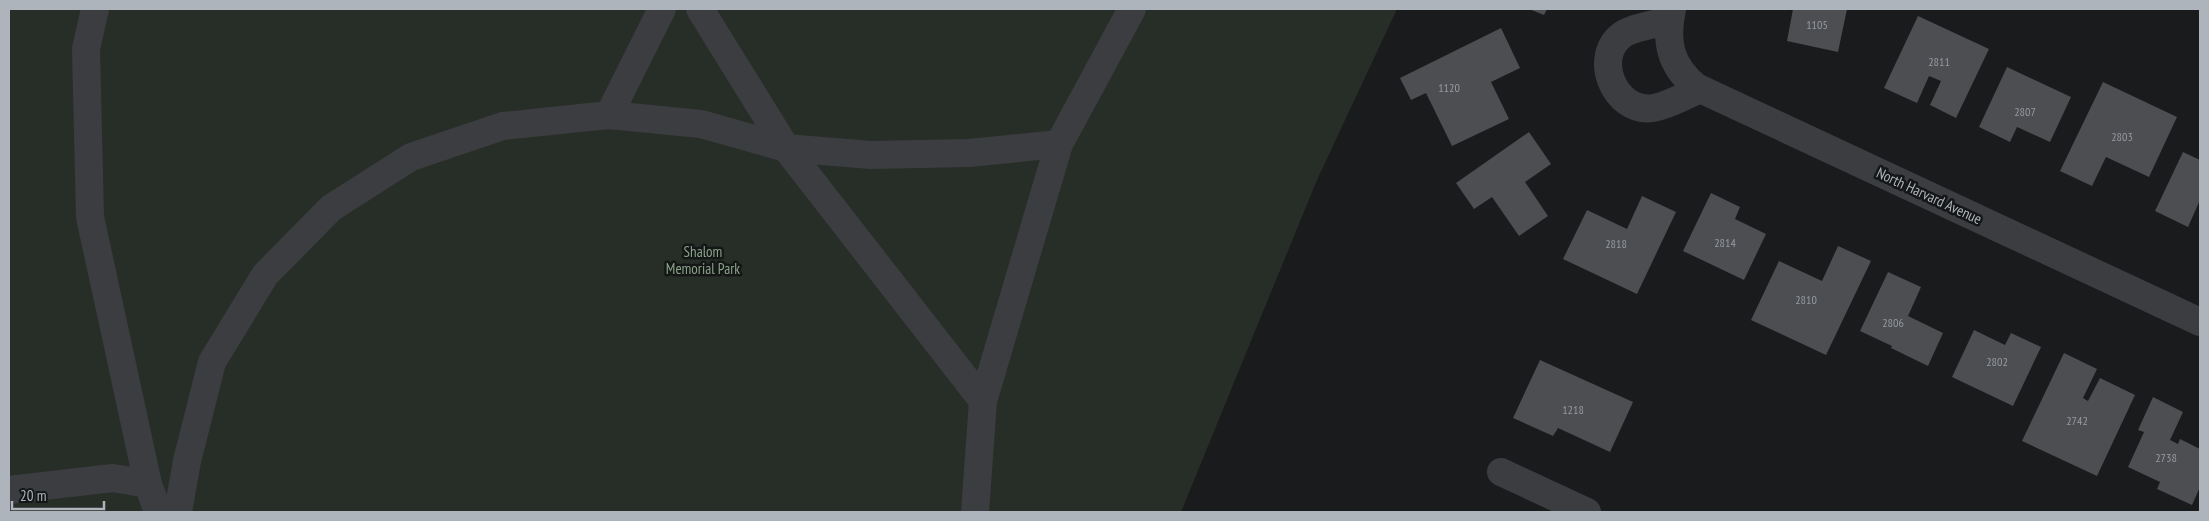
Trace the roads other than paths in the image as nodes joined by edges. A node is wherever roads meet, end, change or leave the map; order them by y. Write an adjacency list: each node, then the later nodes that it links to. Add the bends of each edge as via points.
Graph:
1 (95, 9): 13 (street, via 86,49 90,217)
2 (662, 9): 7 (street)
3 (700, 9): 9 (street)
4 (1132, 9): 8 (street)
5 (1671, 14): 6 (street, North Harvard Avenue, via 1668,41 1672,54 1684,77); 6 (street, via 1625,33 1615,43 1609,56 1611,83 1618,94 1640,108 1654,108)
6 (1700, 89): 10 (street, North Harvard Avenue)
7 (609, 115): 9 (street, via 701,124); 16 (street, via 503,126 411,157 331,208 265,275 212,362)
8 (1059, 144): 9 (street, via 969,153 871,155); 11 (street)
9 (786, 148): 11 (street)
10 (2200, 322)
11 (984, 401): 17 (street)
12 (1501, 472): 18 (street)
13 (148, 484): 14 (street, via 113,478); 15 (street)
14 (9, 490)
15 (158, 512)
16 (178, 512)
17 (975, 512)
18 (1586, 512)

